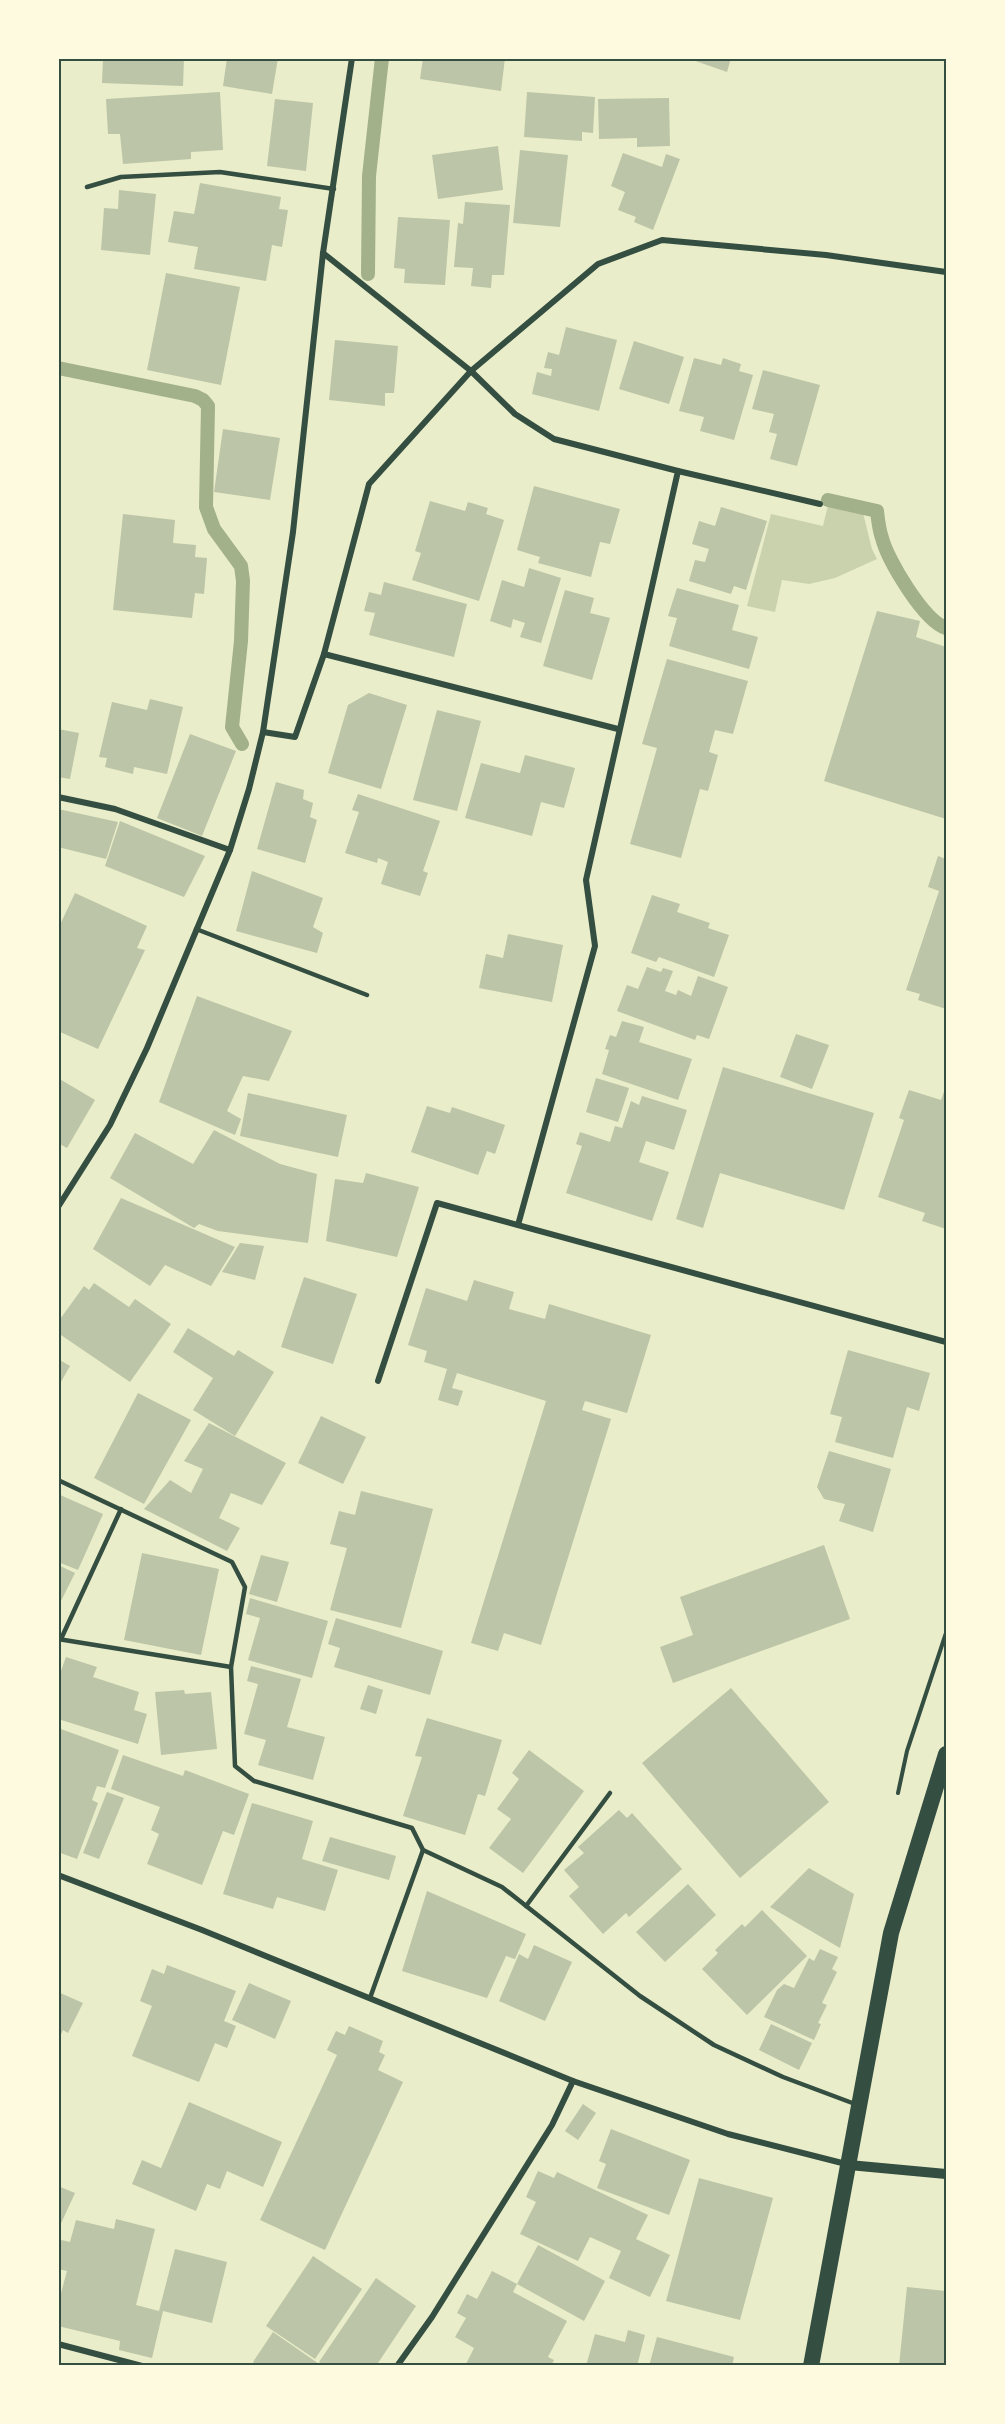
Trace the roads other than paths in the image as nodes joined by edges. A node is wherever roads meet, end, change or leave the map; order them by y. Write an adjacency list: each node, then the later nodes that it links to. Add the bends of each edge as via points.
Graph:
1 (352, 58): 3 (street)
2 (87, 187): 3 (lane, via 121,177 220,172)
3 (334, 189): 4 (street)
4 (323, 253): 6 (street); 11 (street, via 293,532)
5 (946, 272): 6 (street, via 826,255 662,240 597,264)
6 (471, 371): 7 (street, via 514,414 554,439); 9 (street, via 369,484)
7 (678, 471): 8 (street); 10 (street)
8 (820, 504)
9 (324, 654): 10 (street); 11 (street, via 296,737)
10 (618, 729): 17 (street, via 586,880 595,946)
11 (263, 732): 13 (street)
12 (58, 797): 13 (street, via 115,809)
13 (230, 850): 14 (street)
14 (196, 929): 15 (lane); 16 (street, via 110,1125)
15 (367, 995)
16 (58, 1207)
17 (518, 1225): 18 (street); 19 (street, via 437,1203)
18 (946, 1342)
19 (378, 1381)
20 (58, 1480): 21 (lane)
21 (121, 1509): 22 (lane); 23 (lane, via 232,1562 245,1587)
22 (60, 1639): 23 (lane)
23 (231, 1667): 26 (lane, via 235,1766 254,1781 412,1828)
24 (946, 1754): 31 (highway, via 891,1933)
25 (610, 1793): 28 (lane)
26 (423, 1850): 28 (lane, via 502,1887); 29 (lane)
27 (58, 1875): 29 (street)
28 (526, 1905): 31 (lane, via 640,1996 714,2045)
29 (370, 1998): 30 (street)
30 (573, 2081): 32 (street, via 728,2134); 36 (street, via 546,2135)
31 (859, 2106): 32 (highway)
32 (849, 2165): 33 (street); 37 (highway)
33 (946, 2174)
34 (58, 2344): 35 (street)
35 (142, 2366)
36 (397, 2366)
37 (811, 2366)

